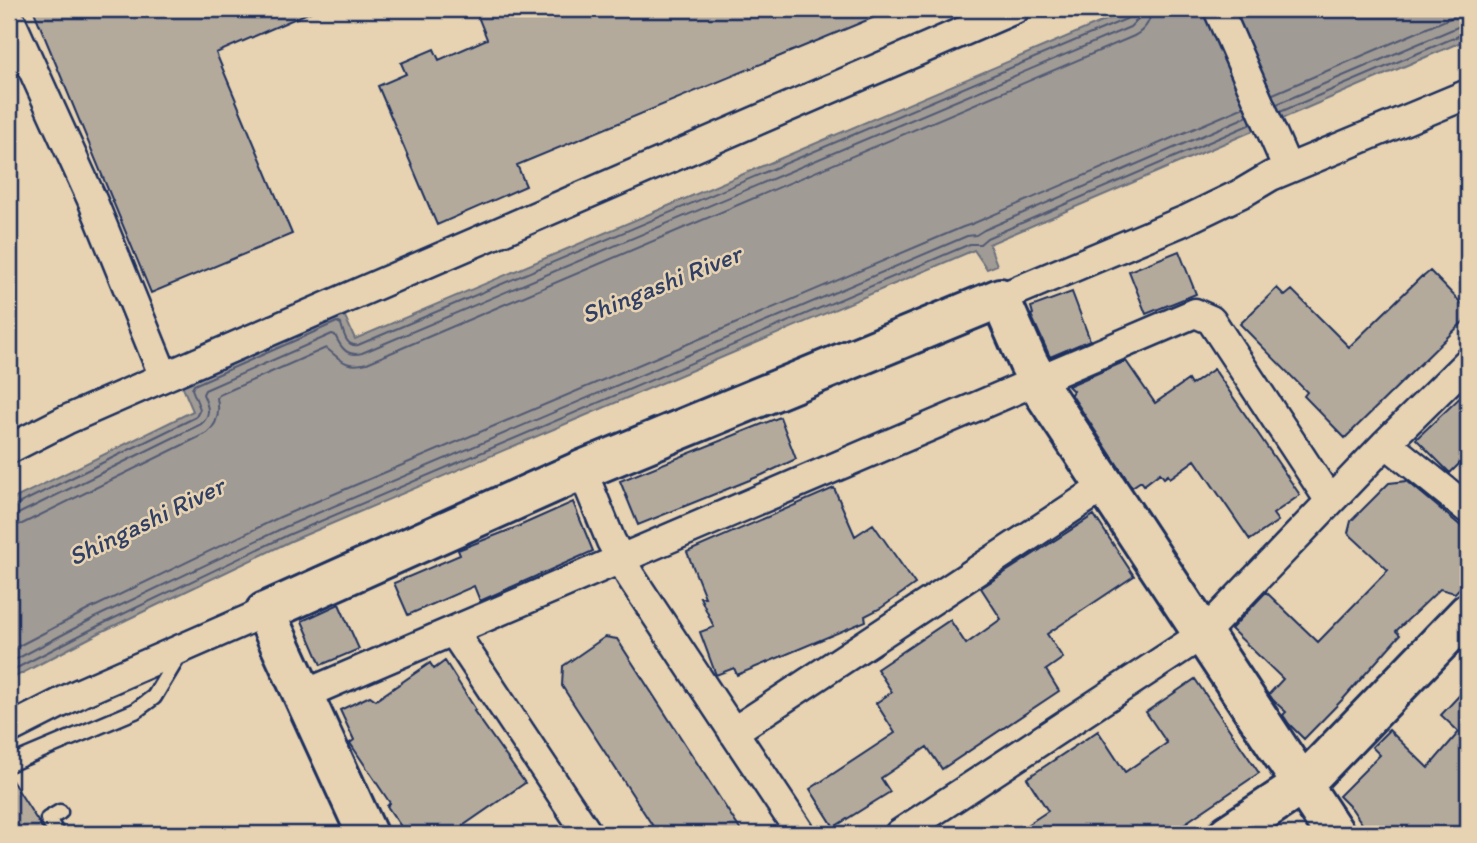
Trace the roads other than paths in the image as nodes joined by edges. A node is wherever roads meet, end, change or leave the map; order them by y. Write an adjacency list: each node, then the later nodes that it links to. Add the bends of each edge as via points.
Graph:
1 (1014, 9): 8 (street)
2 (1218, 9): 5 (street)
3 (9, 17): 8 (street, via 93,202)
4 (1468, 94): 5 (street)
5 (1288, 169): 6 (street, via 1186,220)
6 (1000, 298): 9 (street); 12 (street)
7 (1468, 362): 10 (street)
8 (164, 377): 11 (street)
9 (1037, 379): 13 (street); 14 (street, via 1195,313 1211,320); 16 (street)
10 (1386, 443): 14 (street); 15 (street)
11 (9, 449)
12 (582, 470): 16 (street); 17 (street)
13 (1105, 486): 20 (street); 24 (street)
14 (1330, 501): 20 (street)
15 (1468, 509)
16 (620, 558): 19 (street); 24 (street)
17 (265, 612): 21 (street); 22 (street)
18 (1468, 613): 26 (street)
19 (453, 631): 22 (street); 30 (street)
20 (1203, 634): 26 (street); 32 (street)
21 (183, 648): 23 (street); 25 (lane, via 154,697 135,711)
22 (303, 695): 29 (street)
23 (9, 729)
24 (733, 732): 31 (street)
25 (9, 764)
26 (1303, 785): 33 (street); 34 (street)
27 (60, 812): 28 (lane, via 48,819)
28 (57, 834)
29 (367, 834)
30 (588, 834)
31 (801, 834)
32 (899, 834)
33 (1228, 834)
34 (1335, 834)

